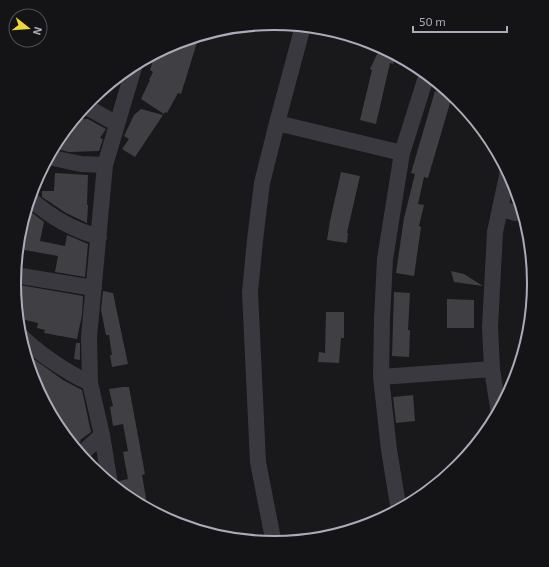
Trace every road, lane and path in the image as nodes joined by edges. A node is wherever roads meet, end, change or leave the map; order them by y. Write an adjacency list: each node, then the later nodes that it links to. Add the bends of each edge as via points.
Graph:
1 (301, 32): 5 (street)
2 (132, 74): 6 (street)
3 (426, 80): 7 (street)
4 (90, 109): 6 (street)
5 (277, 123): 7 (street); 26 (street, via 262,183 250,292 258,462)
6 (117, 124): 9 (street)
7 (402, 153): 19 (street, via 385,259)
8 (55, 158): 9 (street, via 81,164)
9 (105, 165): 14 (street)
10 (506, 180): 12 (street)
11 (34, 202): 14 (street, via 55,219 80,232)
12 (500, 208): 13 (street); 18 (street, via 494,240 490,327)
13 (518, 212)
14 (99, 237): 16 (street)
15 (21, 276): 16 (street)
16 (94, 288): 20 (street, via 89,337)
17 (29, 345): 20 (street)
18 (492, 369): 19 (street); 21 (street)
19 (381, 377): 25 (street)
20 (90, 383): 22 (street)
21 (497, 404)
22 (102, 435): 23 (street); 24 (street)
23 (84, 451)
24 (109, 475)
25 (398, 505)
26 (273, 537)

